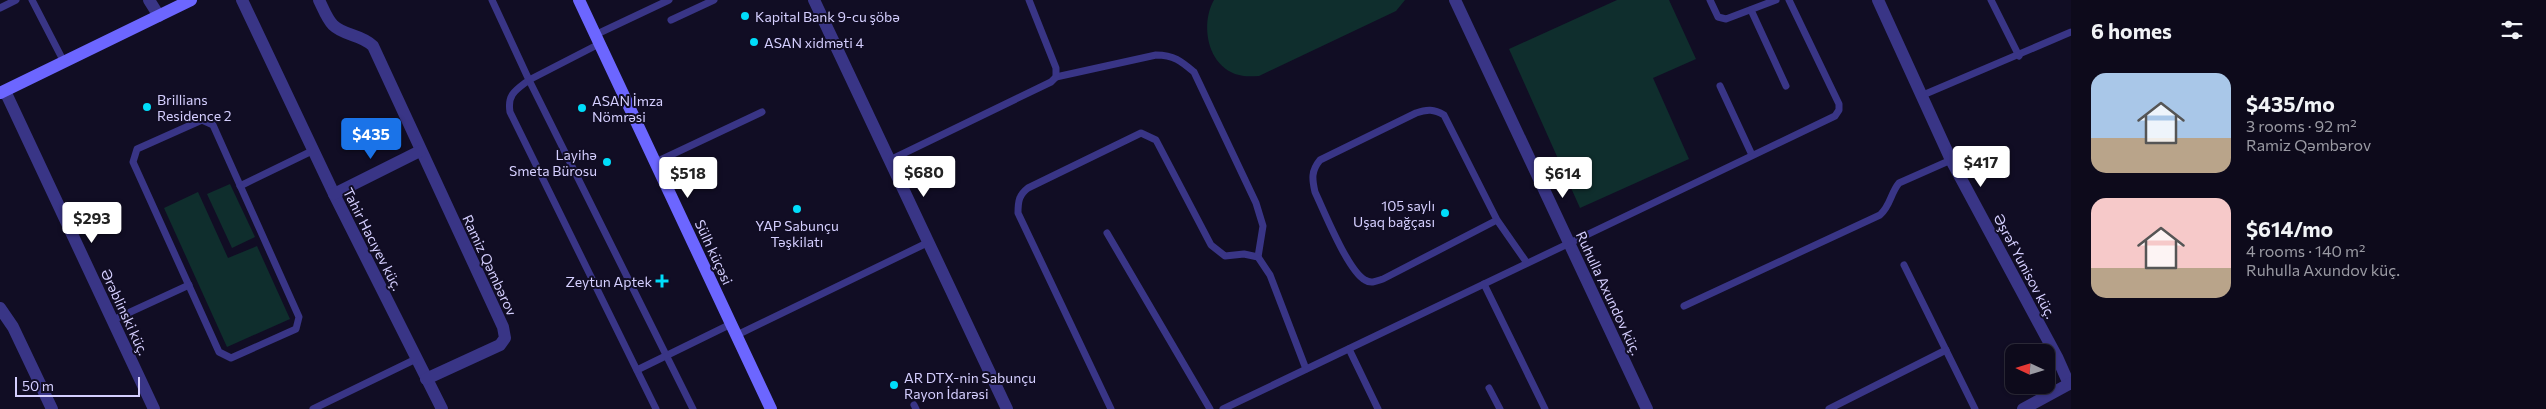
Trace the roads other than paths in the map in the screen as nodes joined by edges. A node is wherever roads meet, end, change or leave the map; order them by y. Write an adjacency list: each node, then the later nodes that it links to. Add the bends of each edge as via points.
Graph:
1 (16, 0): 19 (lane)
2 (32, 0): 26 (lane)
3 (149, 0): 21 (street)
4 (191, 0): 21 (street)
5 (242, 0): 34 (street, Tahir Hacıyev küç.)
6 (319, 0): 35 (street, Ramiz Qəmbərov, via 332,24 364,38 373,46)
7 (492, 0): 28 (lane)
8 (579, 0): 24 (street, Sülh küçəsi)
9 (670, 0): 24 (lane)
10 (714, 0): 22 (lane)
11 (814, 0): 37 (street)
12 (1029, 0): 27 (lane, via 1056,68)
13 (1455, 0): 45 (street, Ruhulla Axundov küç.)
14 (1710, 0): 20 (lane, via 1718,17 1726,19)
15 (1776, 0): 20 (lane)
16 (1789, 0): 36 (lane, via 1839,110 1835,116)
17 (1878, 0): 32 (street, Əşrəf Yunisov küç.)
18 (1992, 0): 25 (lane)
19 (0, 8)
20 (1751, 10): 30 (lane)
21 (159, 16): 26 (street)
22 (671, 20)
23 (2071, 32): 25 (lane)
24 (597, 39): 28 (lane); 39 (street, Sülh küçəsi)
25 (2019, 56): 32 (lane)
26 (64, 62): 31 (street)
27 (1056, 77): 37 (lane); 46 (lane, via 1156,55 1179,59 1194,72 1256,203 1263,226)
28 (529, 80): 57 (lane); 60 (lane, via 511,93 508,102 510,112)
29 (1720, 86): 36 (lane)
30 (1786, 86)
31 (3, 92): 53 (street, Ərəblinski küç.)
32 (1923, 95): 38 (street, Əşrəf Yunisov küç.)
33 (762, 112): 39 (lane)
34 (314, 150): 40 (lane); 41 (street, Tahir Hacıyev küç.)
35 (420, 151): 41 (street); 61 (street, Ramiz Qəmbərov, via 503,327 505,338 500,345)
36 (1752, 155): 45 (lane)
37 (890, 160): 44 (street)
38 (1951, 160): 51 (lane, via 1899,183 1880,215); 62 (street, Əşrəf Yunisov küç.)
39 (656, 162): 54 (street, Sülh küçəsi)
40 (240, 186): 50 (lane, via 213,125 202,120 137,149 133,162); 50 (lane, via 299,317 296,329 231,358 219,352)
41 (334, 194): 58 (street, Tahir Hacıyev küç.)
42 (1497, 220): 42 (lane, via 1444,115 1436,110 1416,113 1320,160 1313,168 1315,192 1352,268 1363,280 1371,283); 47 (lane)
43 (1108, 233): 73 (lane)
44 (929, 242): 54 (lane); 71 (street)
45 (1569, 243): 47 (lane); 78 (street, Ruhulla Axundov küç.)
46 (1258, 257): 59 (lane, via 1270,275); 72 (lane, via 1244,254 1224,256 1210,245 1156,140 1141,133 1020,194 1018,213)
47 (1526, 264): 49 (lane)
48 (1904, 265): 56 (lane)
49 (1484, 284): 55 (lane); 77 (lane)
50 (189, 285): 53 (lane)
51 (1684, 306)
52 (0, 308): 64 (street, via 13,327)
53 (113, 320): 65 (street, Ərəblinski küç.)
54 (734, 329): 57 (lane); 70 (street, Sülh küçəsi)
55 (1349, 349): 59 (lane); 75 (lane)
56 (1946, 350): 79 (lane); 80 (lane)
57 (667, 356): 60 (lane); 69 (lane)
58 (416, 359): 61 (street, Tahir Hacıyev küç.); 66 (lane)
59 (1306, 369): 74 (lane)
60 (637, 370): 68 (lane)
61 (426, 379): 67 (street, Tahir Hacıyev küç.)
62 (2070, 385): 81 (street)
63 (1489, 388): 76 (lane)
64 (52, 409)
65 (154, 409)
66 (313, 409)
67 (442, 409)
68 (656, 409)
69 (693, 409)
70 (771, 409)
71 (1007, 409)
72 (1112, 409)
73 (1210, 409)
74 (1223, 409)
75 (1378, 409)
76 (1500, 409)
77 (1545, 409)
78 (1647, 409)
79 (1828, 409)
80 (1975, 409)
81 (2023, 409)

